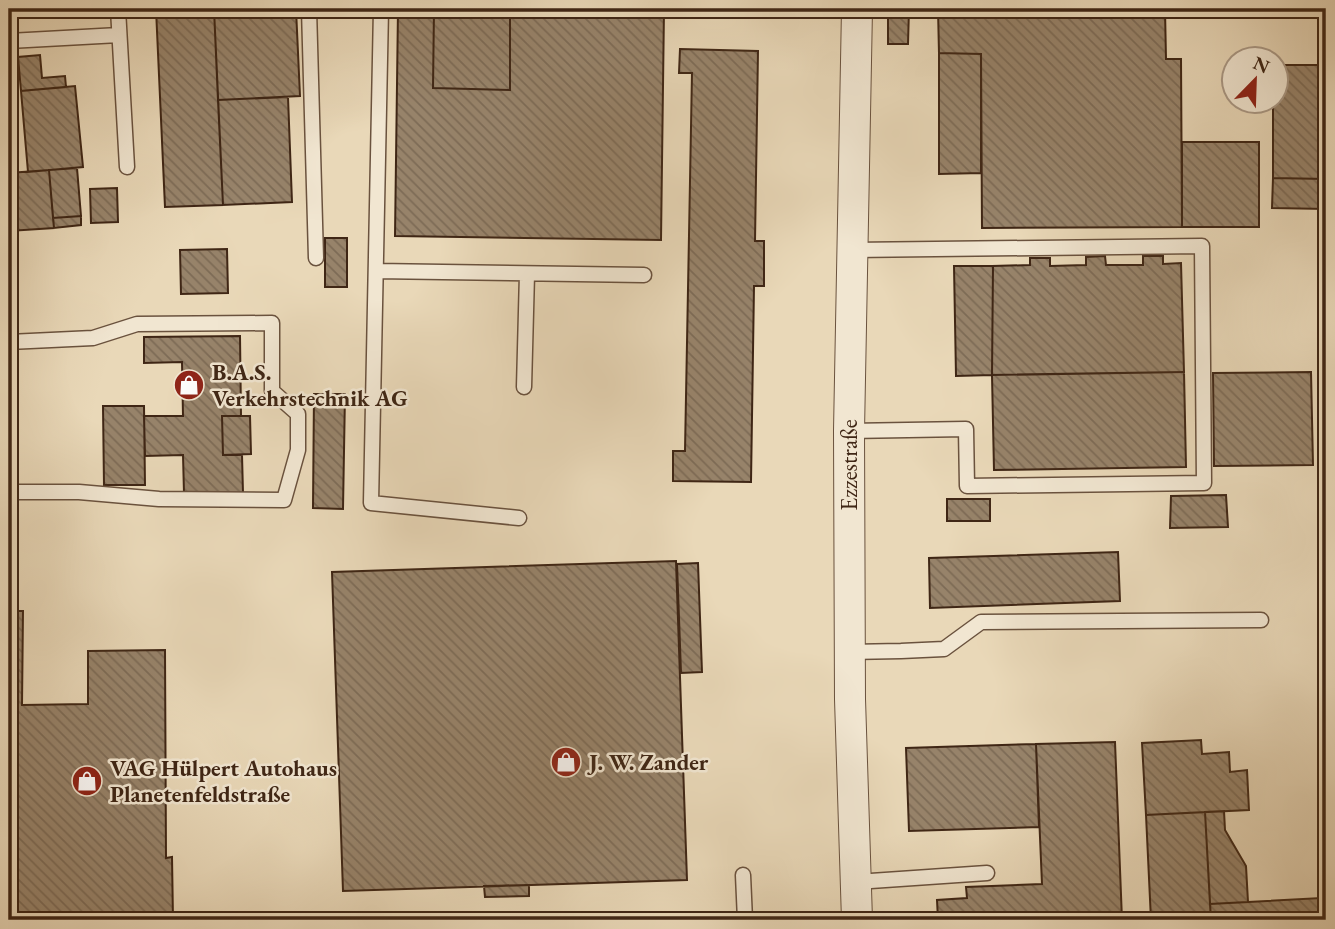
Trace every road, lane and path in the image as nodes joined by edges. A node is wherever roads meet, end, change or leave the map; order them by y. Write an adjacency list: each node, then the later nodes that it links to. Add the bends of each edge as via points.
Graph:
1 (118, 9): 5 (lane)
2 (309, 9): 9 (lane)
3 (381, 9): 10 (lane)
4 (858, 9): 8 (street, Ezzestraße)
5 (119, 35): 6 (lane); 7 (lane)
6 (9, 41)
7 (127, 167)
8 (852, 250): 15 (street, Ezzestraße); 15 (lane, via 1202,246 1204,483 967,486 966,429)
9 (316, 258)
10 (376, 271): 11 (lane); 17 (lane, via 371,503)
11 (527, 274): 12 (lane); 14 (lane)
12 (644, 275)
13 (9, 342): 16 (lane, via 93,338 137,324 272,323 272,391 298,414 298,450 284,500)
14 (524, 387)
15 (849, 431): 19 (street, Ezzestraße)
16 (9, 492)
17 (519, 518)
18 (1261, 620): 19 (lane, via 981,622 944,649)
19 (849, 652): 22 (street, Ezzestraße)
20 (987, 873): 22 (lane)
21 (743, 875): 23 (lane)
22 (856, 882): 24 (street, Ezzestraße)
23 (745, 920)
24 (857, 920)

